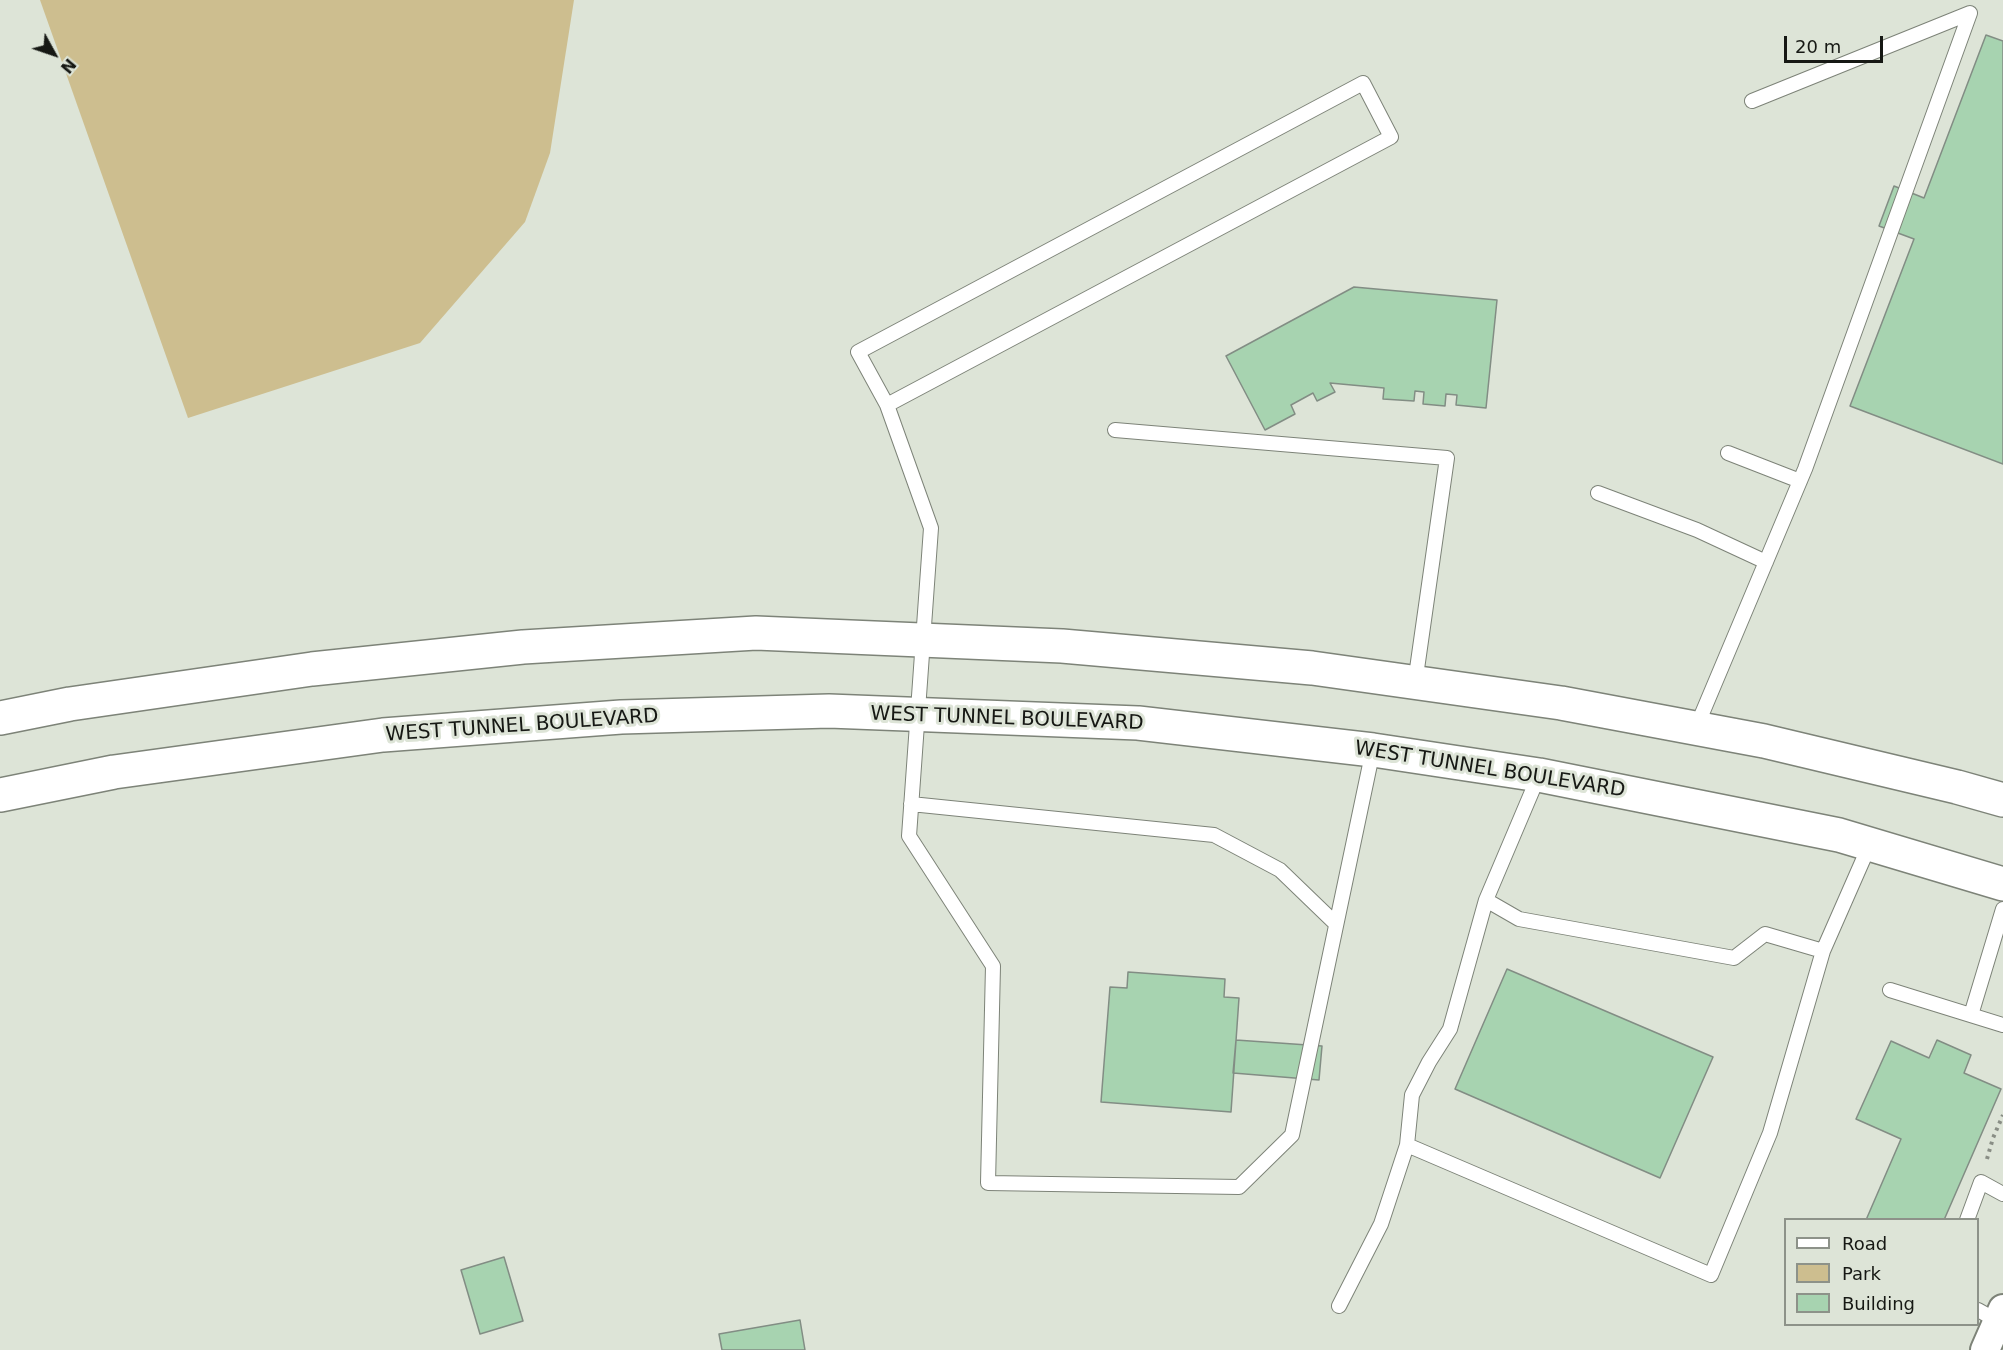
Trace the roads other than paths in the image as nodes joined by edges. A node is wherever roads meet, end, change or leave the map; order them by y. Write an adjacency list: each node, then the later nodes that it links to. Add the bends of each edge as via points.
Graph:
1 (1752, 101): 5 (lane, via 1970,13)
2 (887, 405): 2 (lane, via 1391,136 1363,83 858,351); 8 (lane, via 931,528)
3 (1115, 430): 9 (lane, via 1447,458)
4 (1728, 453): 5 (lane)
5 (1800, 482): 7 (lane)
6 (1598, 493): 7 (lane, via 1697,530)
7 (1766, 562): 12 (lane)
8 (923, 640): 9 (main road, via 1062,646 1312,668); 10 (lane); 11 (main road, via 756,633 523,647 312,669)
9 (1415, 683): 12 (main road, via 1561,703)
10 (917, 715): 13 (main road, WEST TUNNEL BOULEVARD, via 1138,723); 15 (main road, WEST TUNNEL BOULEVARD, via 829,711 621,717 383,735 114,772); 17 (lane)
11 (0, 718)
12 (1696, 728): 16 (main road)
13 (1373, 750): 14 (main road, WEST TUNNEL BOULEVARD); 22 (lane)
14 (1539, 775): 18 (main road, WEST TUNNEL BOULEVARD); 20 (lane)
15 (0, 795)
16 (2003, 800)
17 (911, 804): 22 (lane, via 1214,835 1280,870); 22 (lane, via 909,836 993,966 988,1183 1239,1187 1292,1135)
18 (1870, 844): 19 (main road, WEST TUNNEL BOULEVARD); 23 (lane)
19 (2003, 884)
20 (1486, 900): 23 (lane, via 1519,919 1734,958 1765,934); 27 (lane, via 1450,1029 1413,1095)
21 (2003, 909): 25 (lane)
22 (1336, 924)
23 (1823, 951): 27 (lane, via 1770,1133 1711,1275)
24 (1890, 990): 25 (lane)
25 (1971, 1015): 26 (lane)
26 (2003, 1025)
27 (1407, 1145): 30 (lane, via 1381,1224)
28 (2003, 1194): 29 (lane, via 1981,1182)
29 (1968, 1218)
30 (1339, 1306)
31 (1995, 1316): 32 (street)
32 (1985, 1350)

